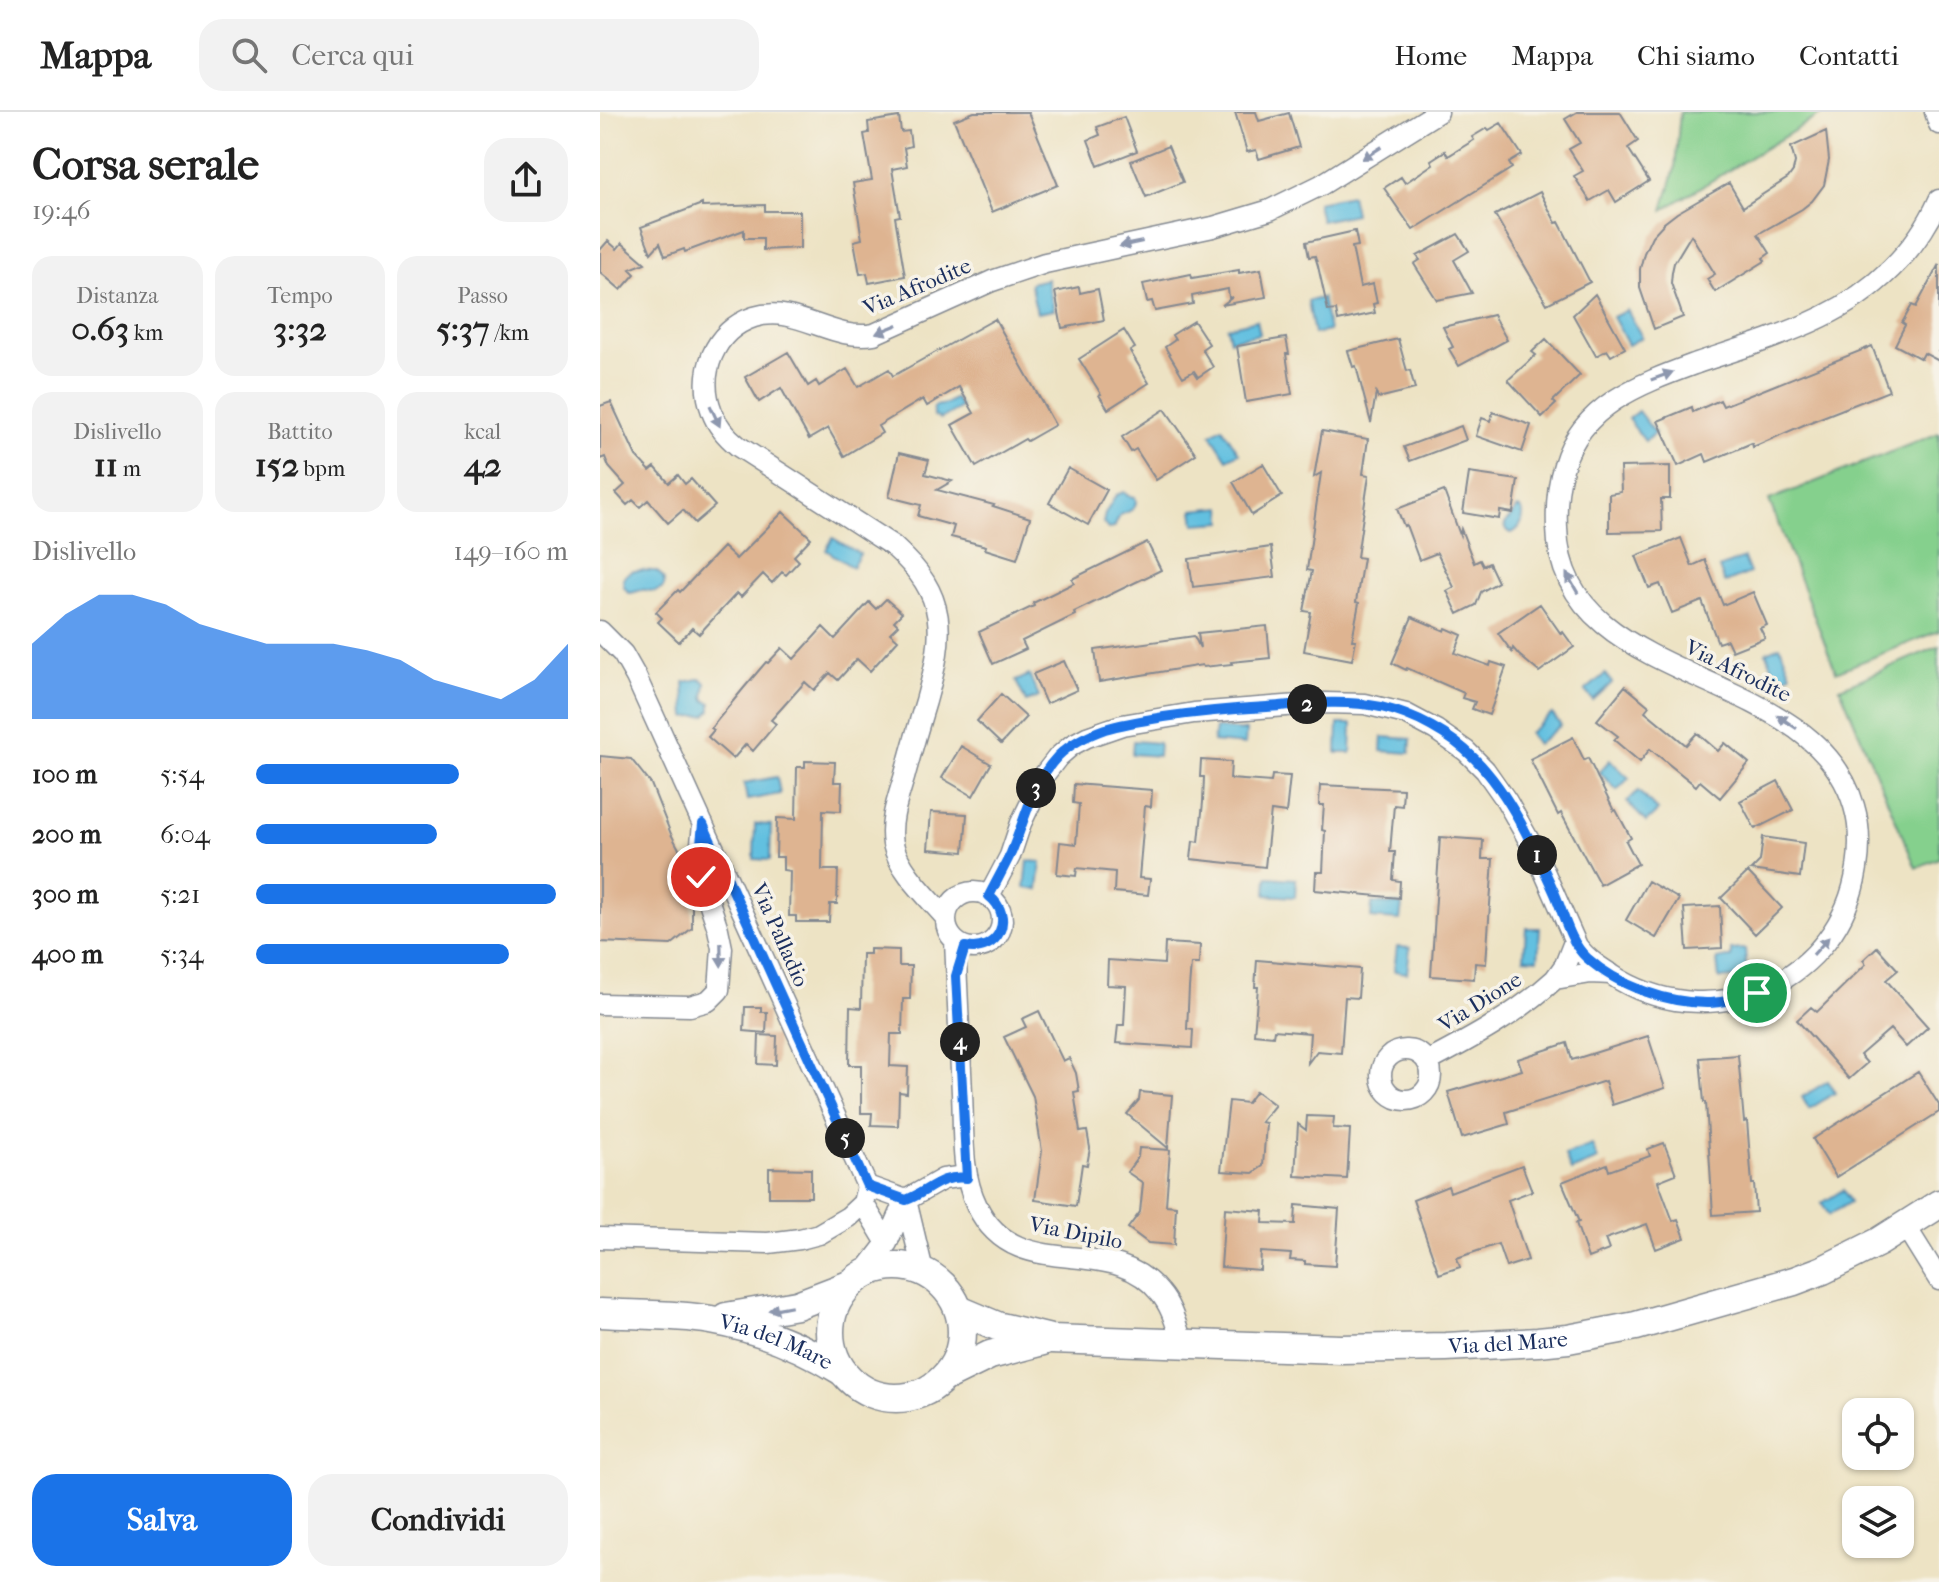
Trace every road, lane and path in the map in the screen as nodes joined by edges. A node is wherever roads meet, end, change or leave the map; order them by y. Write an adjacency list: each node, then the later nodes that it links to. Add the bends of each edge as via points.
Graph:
1 (1438, 112): 8 (street, Via Afrodite, one-way to 8, via 1321,185 1255,215 1021,270 874,334 840,333 772,314 740,324 714,350 706,386 724,433 893,546 930,590 938,619 937,660 892,830 905,869)
2 (1935, 112): 3 (street)
3 (1939, 124)
4 (1939, 200): 11 (street, Via Afrodite, one-way to 4, via 1647,993 1700,1003 1740,998 1776,984 1813,956 1837,925 1853,888 1859,834 1846,784 1811,740 1766,709 1636,646 1582,600 1567,576 1557,543 1558,492 1569,452 1599,410 1626,392 1802,326 1853,300 1899,260)
5 (600, 631): 6 (street, Via Palladio, via 630,665)
6 (703, 824): 13 (street, one-way to 13, via 701,877 722,948 719,990 697,1005); 16 (street, Via Palladio)
7 (989, 896): 8 (street, via 960,896); 9 (street, Via Afrodite, via 1044,775 1058,757 1087,737 1128,723 1194,713 1365,704 1406,714 1436,730 1485,770 1535,851); 10 (street, via 1001,912 1001,929 991,943 973,949)
8 (946, 918): 10 (street, via 950,934)
9 (1574, 942): 11 (street, Via Afrodite); 12 (street, Via Dione)
10 (960, 944): 15 (street, Via Dipilo, via 956,976)
11 (1611, 974): 12 (street, Via Dione)
12 (1555, 979): 14 (street, Via Dione, via 1507,1018)
13 (600, 1004)
14 (1427, 1062)
15 (967, 1178): 17 (street, via 943,1179); 29 (street, Via Dipilo, via 984,1219 1009,1242 1048,1256 1115,1263 1147,1280 1169,1307)
16 (865, 1195): 17 (street); 20 (street, via 825,1231 786,1242); 21 (street, Via Palladio)
17 (906, 1200): 21 (street); 22 (street)
18 (1939, 1204): 19 (main road, Via del Mare)
19 (1906, 1227): 24 (street); 29 (main road, Via del Mare, via 1794,1281 1676,1316 1568,1339 1394,1349)
20 (600, 1238)
21 (887, 1243): 23 (street)
22 (923, 1271): 23 (main road, via 883,1267); 25 (main road, via 951,1294)
23 (856, 1280): 27 (main road, Via del Mare, one-way to 27, via 797,1305); 30 (main road, via 836,1304 830,1327 832,1350)
24 (1939, 1280)
25 (959, 1310): 28 (main road, Via del Mare); 31 (main road, via 962,1344)
26 (600, 1313): 27 (main road, Via del Mare)
27 (708, 1319): 30 (main road, Via del Mare, via 763,1332)
28 (1051, 1339): 29 (main road, Via del Mare); 31 (main road, Via del Mare, via 990,1355)
29 (1182, 1342)
30 (842, 1371): 31 (main road, via 873,1395 893,1399 932,1389)
31 (947, 1376)

